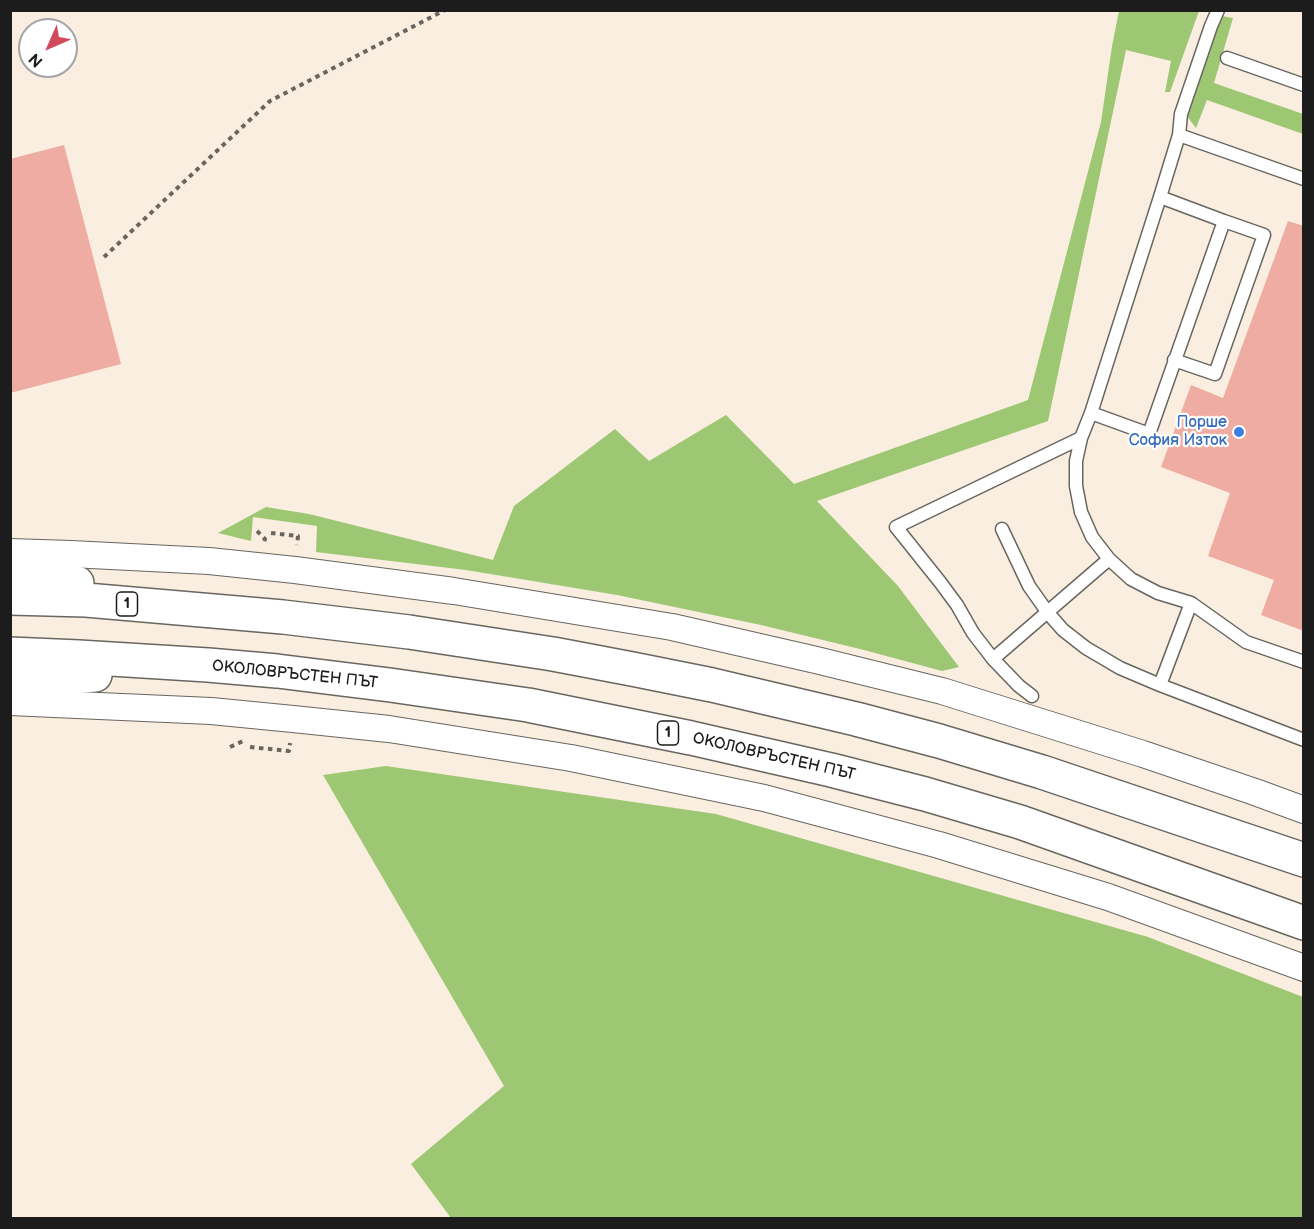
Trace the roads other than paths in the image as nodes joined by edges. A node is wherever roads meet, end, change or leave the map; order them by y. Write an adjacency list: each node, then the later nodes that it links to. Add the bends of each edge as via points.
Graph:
1 (1218, 10): 4 (lane, via 1181,114)
2 (1227, 58): 3 (lane)
3 (1304, 85)
4 (1179, 135): 5 (lane); 6 (lane)
5 (1304, 179)
6 (1160, 198): 7 (lane); 9 (lane)
7 (1224, 221): 8 (lane); 8 (lane, via 1264,235 1215,374)
8 (1174, 360): 9 (lane, via 1149,434)
9 (1090, 413): 10 (lane)
10 (1081, 438): 13 (lane, via 1076,461 1081,512 1092,537); 20 (lane, via 896,527)
11 (1002, 529): 18 (lane, via 1029,586)
12 (10, 552): 28 (street, via 209,561 295,570 672,627 942,691)
13 (1109, 559): 16 (lane, via 1131,579); 18 (lane)
14 (10, 571): 17 (highway)
15 (10, 598): 17 (highway, 1)
16 (1191, 603): 21 (lane, via 1245,642); 24 (lane)
17 (244, 613): 29 (highway, 1, via 553,654 723,688 856,719 1042,772)
18 (1048, 613): 20 (lane); 24 (lane, via 1086,648)
19 (10, 654): 22 (highway, ОКОЛОВРЪСТЕН ПЪТ / 1)
20 (993, 659): 25 (lane)
21 (1304, 662)
22 (208, 665): 23 (highway); 30 (highway, ОКОЛОВРЪСТЕН ПЪТ / 1, via 528,705 831,770 1020,822)
23 (10, 682)
24 (1160, 685): 27 (lane)
25 (1032, 696)
26 (10, 702): 31 (street, via 211,711 389,729 571,758 764,798 939,844 1108,897)
27 (1304, 740)
28 (1304, 810)
29 (1304, 860)
30 (1304, 923)
31 (1304, 968)

